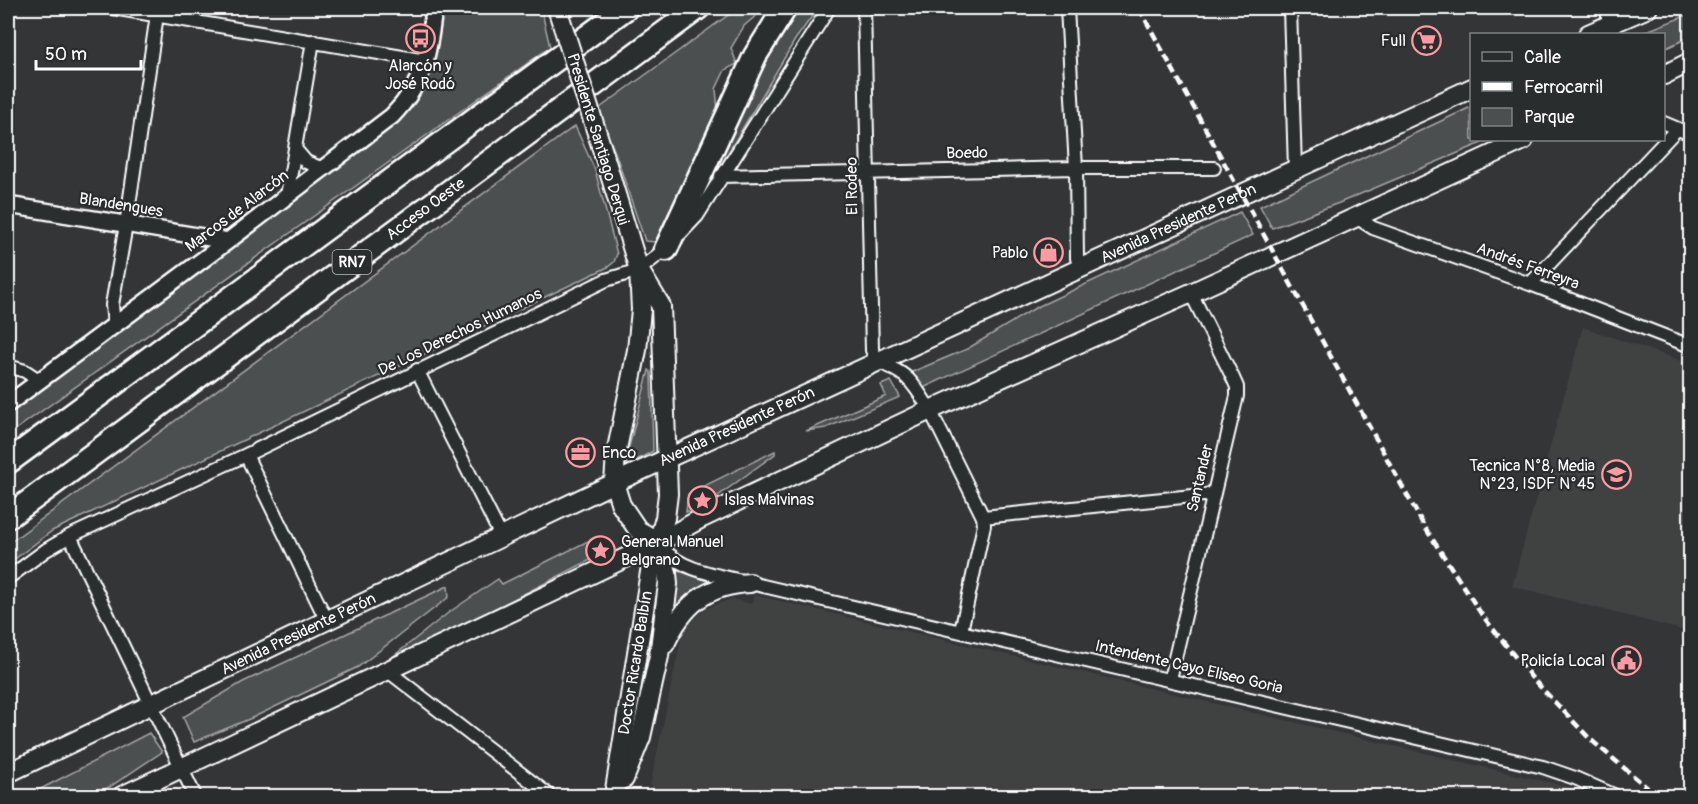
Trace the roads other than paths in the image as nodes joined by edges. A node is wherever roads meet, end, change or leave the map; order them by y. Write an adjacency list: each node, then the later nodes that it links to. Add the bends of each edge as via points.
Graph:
1 (113, 8): 12 (street)
2 (434, 8): 16 (street, Marcos de Alarcón)
3 (557, 8): 37 (main road, Presidente Santiago Derqui, bridge)
4 (626, 8): 51 (highway, RN7)
5 (698, 8): 54 (highway, Acceso Oeste / RN7)
6 (785, 8): 36 (highway, via 755,56)
7 (829, 8): 30 (street, De Los Derechos Humanos)
8 (864, 8): 29 (street, El Rodeo)
9 (1067, 8): 25 (street)
10 (1290, 8): 28 (street)
11 (1648, 8): 13 (main road)
12 (157, 11): 15 (street); 34 (street)
13 (1608, 22): 14 (main road)
14 (1590, 33)
15 (313, 41): 16 (street); 24 (street)
16 (426, 61): 27 (street, Marcos de Alarcón, via 416,86 392,116)
17 (1690, 62): 18 (main road)
18 (1665, 74)
19 (1470, 89): 28 (main road, Avenida Presidente Perón)
20 (1665, 123): 21 (street)
21 (1677, 129): 22 (street); 39 (street)
22 (1690, 134)
23 (1522, 141): 33 (main road)
24 (295, 149): 27 (street, via 306,162); 31 (street)
25 (1076, 168): 26 (street, Boedo); 29 (street, Boedo); 38 (street)
26 (1214, 168)
27 (323, 169): 31 (street, Marcos de Alarcón)
28 (1295, 169): 38 (main road, Avenida Presidente Perón)
29 (869, 172): 30 (street, Boedo); 43 (street, El Rodeo, via 872,350)
30 (721, 176): 36 (street, De Los Derechos Humanos, via 697,216)
31 (287, 196): 35 (street, Marcos de Alarcón)
32 (8, 205): 34 (street, Blandengues)
33 (1356, 217): 39 (street, Andrés Ferreyra, via 1373,228); 40 (main road)
34 (126, 225): 35 (street, Blandengues); 41 (street, via 112,305)
35 (228, 241): 41 (street, Marcos de Alarcón)
36 (666, 249): 37 (street, De Los Derechos Humanos)
37 (639, 270): 45 (street, De Los Derechos Humanos, via 606,279); 50 (main road, Presidente Santiago Derqui, via 661,306); 52 (main road, Presidente Santiago Derqui, via 640,327)
38 (1080, 270): 43 (main road, Avenida Presidente Perón)
39 (1530, 284): 42 (street, Andrés Ferreyra)
40 (1191, 293): 48 (main road); 53 (street, Santander, via 1237,387)
41 (114, 326): 46 (street, Marcos de Alarcón)
42 (1690, 346)
43 (878, 362): 48 (street, via 908,379); 50 (main road, Avenida Presidente Perón)
44 (8, 366): 46 (street)
45 (417, 370): 49 (street, De Los Derechos Humanos); 57 (street)
46 (40, 381): 47 (street, Marcos de Alarcón)
47 (8, 404)
48 (930, 410): 55 (street); 58 (main road)
49 (246, 455): 56 (street, De Los Derechos Humanos); 61 (street)
50 (667, 458): 52 (main road, Avenida Presidente Perón); 58 (main road, Doctor Ricardo Balbín, via 667,502)
51 (8, 462)
52 (614, 483): 57 (main road, Avenida Presidente Perón); 58 (main road, Presidente Santiago Derqui, via 621,505 638,530)
53 (1213, 494): 55 (street); 65 (street, Santander)
54 (8, 517)
55 (982, 517): 62 (street, via 984,525)
56 (70, 536): 59 (street, De Los Derechos Humanos); 66 (street)
57 (501, 536): 61 (main road, Avenida Presidente Perón)
58 (659, 542): 60 (street, Intendente Cayo Eliseo Goria, via 682,565); 63 (main road, via 668,584); 64 (main road); 72 (main road, Doctor Ricardo Balbín, via 651,566)
59 (8, 578)
60 (750, 583): 62 (street, Intendente Cayo Eliseo Goria); 63 (main road, via 718,588 685,609)
61 (326, 619): 66 (main road, Avenida Presidente Perón)
62 (961, 631): 65 (street, Intendente Cayo Eliseo Goria)
63 (658, 656): 72 (main road, via 640,737)
64 (388, 671): 67 (main road); 71 (street)
65 (1170, 679): 73 (street, Intendente Cayo Eliseo Goria, via 1543,767)
66 (150, 704): 67 (street); 68 (main road, Avenida Presidente Perón)
67 (182, 769): 69 (main road); 70 (street)
68 (8, 773)
69 (122, 796)
70 (195, 796)
71 (550, 796)
72 (615, 796)
73 (1616, 796)

